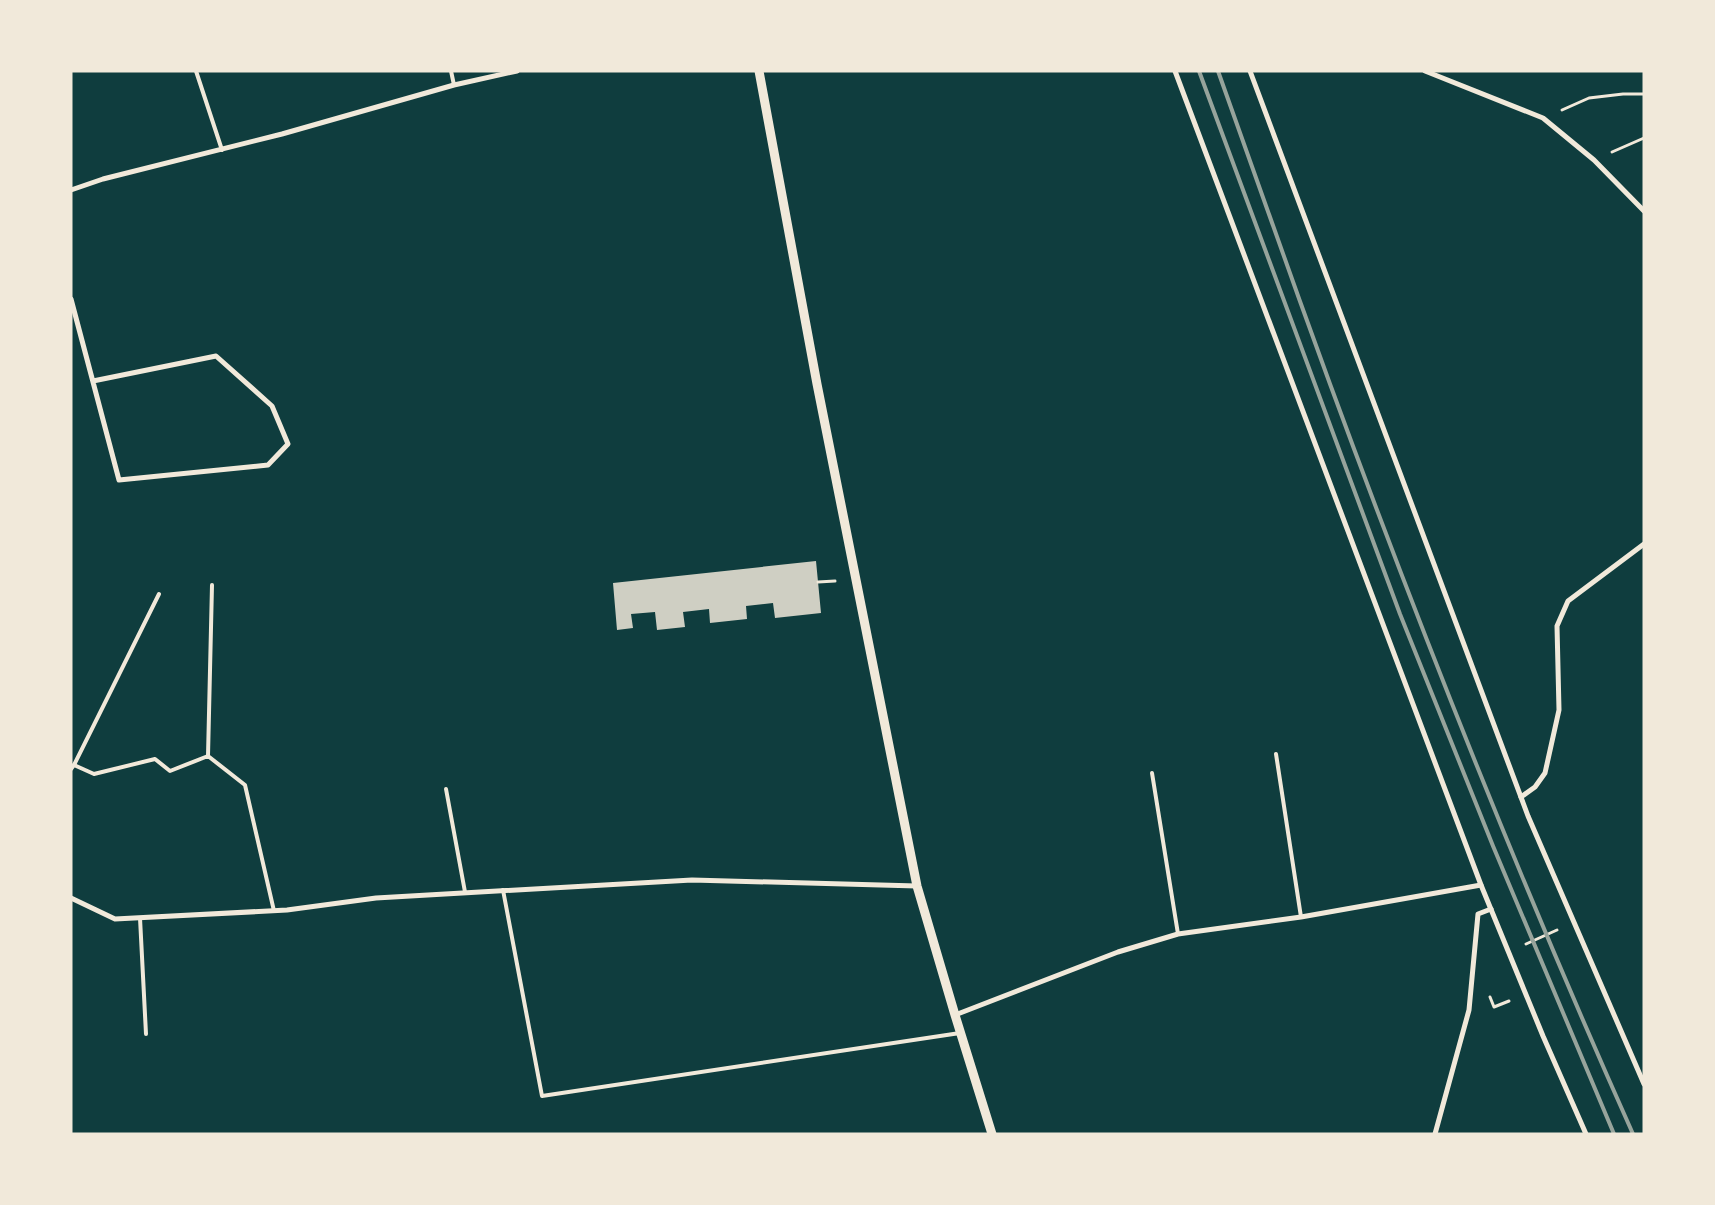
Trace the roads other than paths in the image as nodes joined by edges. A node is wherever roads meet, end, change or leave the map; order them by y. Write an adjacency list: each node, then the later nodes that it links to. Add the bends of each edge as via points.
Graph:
1 (196, 71): 9 (lane)
2 (450, 71): 8 (lane)
3 (517, 71): 8 (street)
4 (759, 71): 25 (street, via 816,384)
5 (1175, 71): 24 (street)
6 (1250, 71): 23 (street)
7 (1425, 71): 11 (street, via 1543,118 1594,160)
8 (454, 85): 9 (street)
9 (222, 150): 10 (street)
10 (71, 190)
11 (1644, 211)
12 (71, 299): 13 (street)
13 (93, 381): 13 (street, via 119,480 268,465 288,444 272,406 216,356)
14 (1644, 544): 23 (street, via 1568,601 1558,626 1559,710 1545,773 1535,787)
15 (212, 585): 18 (lane)
16 (159, 594): 19 (lane)
17 (1276, 754): 31 (lane)
18 (208, 756): 19 (lane, via 170,771 155,758 94,774); 30 (lane, via 245,785)
19 (74, 765): 20 (lane)
20 (71, 769)
21 (1152, 773): 33 (lane)
22 (446, 789): 27 (lane)
23 (1521, 797): 37 (street)
24 (1481, 885): 29 (street); 31 (street)
25 (917, 886): 26 (street, via 692,880); 34 (street)
26 (503, 890): 27 (street); 35 (lane, via 542,1096)
27 (465, 892): 30 (street, via 376,898)
28 (71, 898): 32 (street, via 115,919)
29 (1491, 909): 39 (street, via 1478,914 1469,1010); 40 (street)
30 (274, 911): 32 (street)
31 (1301, 917): 33 (street)
32 (140, 918): 36 (lane)
33 (1178, 934): 34 (street, via 1118,952)
34 (955, 1015): 35 (street)
35 (960, 1033): 38 (street)
36 (146, 1034)
37 (1644, 1084)
38 (992, 1134)
39 (1435, 1134)
40 (1586, 1134)

